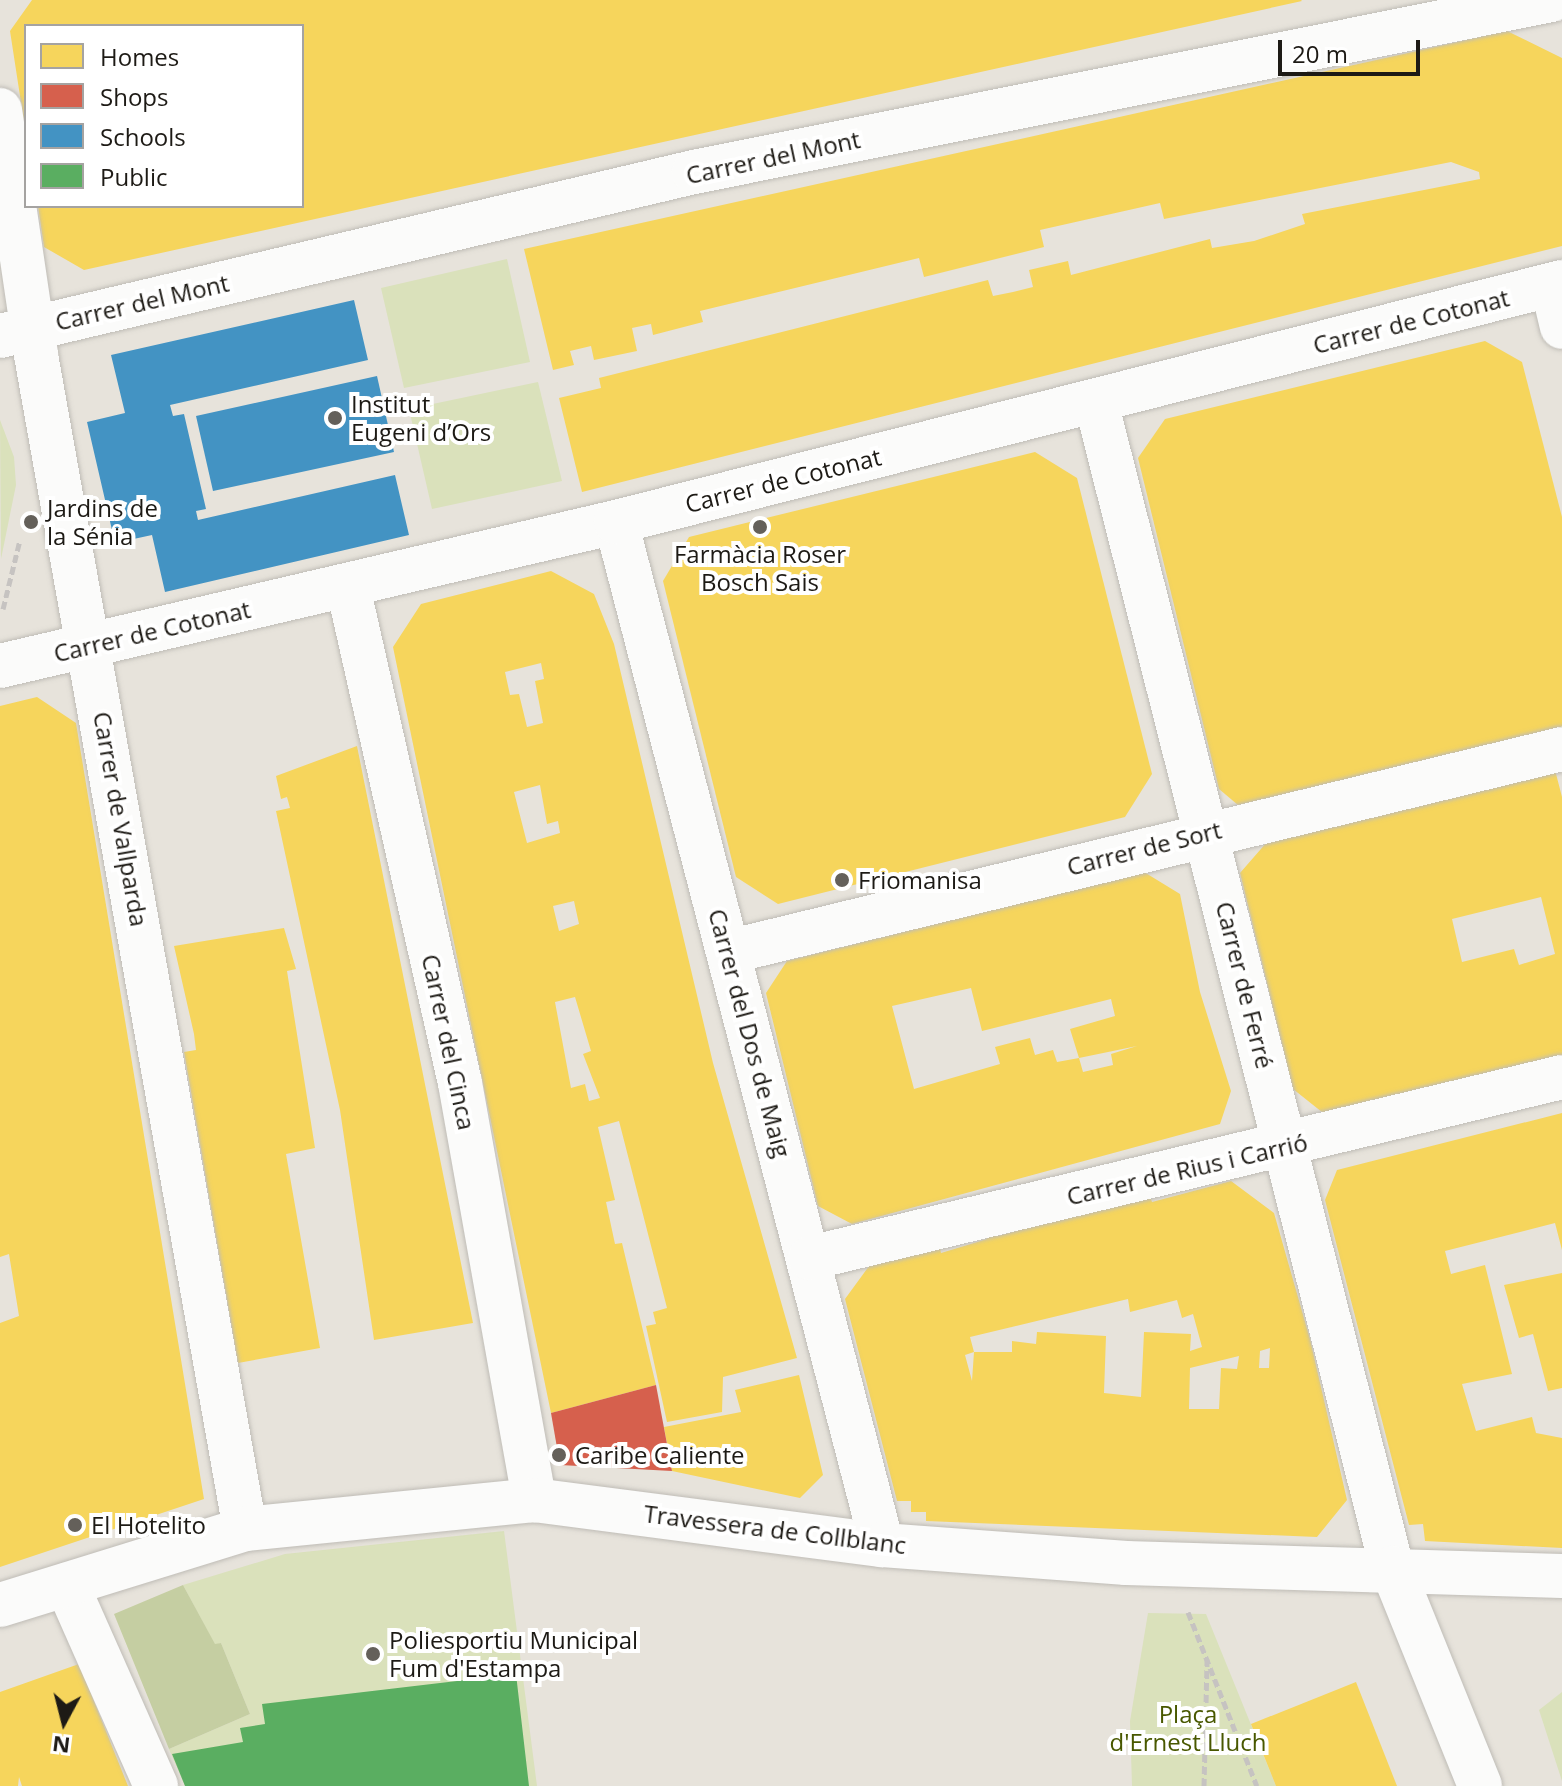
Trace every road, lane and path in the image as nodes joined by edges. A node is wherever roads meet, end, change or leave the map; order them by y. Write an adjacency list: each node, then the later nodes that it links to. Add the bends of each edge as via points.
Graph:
1 (1552, 0): 5 (street, Carrer del Mont, via 694,172)
2 (0, 110): 5 (street, Carrer de Vallparda)
3 (1557, 283): 4 (street); 6 (street, Carrer de Cotonat)
4 (1562, 327)
5 (16, 332): 9 (street, Carrer de Vallparda)
6 (1096, 402): 7 (street, Carrer de Cotonat); 12 (street, Carrer de Ferré)
7 (616, 522): 8 (street, Carrer de Cotonat); 13 (street, Carrer del Dos de Maig)
8 (348, 587): 9 (street, Carrer de Cotonat); 17 (street, Carrer del Cinca, via 460,1083)
9 (91, 644): 10 (street, Carrer de Cotonat); 18 (street, Carrer de Vallparda)
10 (0, 666)
11 (1562, 749): 12 (street, Carrer de Sort)
12 (1207, 833): 13 (street, Carrer de Sort); 15 (street, Carrer de Ferré)
13 (728, 952): 16 (street, Carrer del Dos de Maig)
14 (1562, 1077): 15 (street, Carrer de Rius i Carrió)
15 (1286, 1145): 16 (street, Carrer de Rius i Carrió); 20 (street, Carrer de Ferré)
16 (810, 1258): 19 (street, Carrer del Dos de Maig)
17 (534, 1500): 18 (street, Travessera de Collblanc); 19 (street, Travessera de Collblanc)
18 (245, 1529): 22 (street, Travessera de Collblanc)
19 (882, 1545): 20 (street, Travessera de Collblanc, via 1126,1563)
20 (1392, 1568): 21 (street, Travessera de Collblanc); 29 (street, Carrer de Ferré)
21 (1562, 1576)
22 (67, 1585): 23 (street, Travessera de Collblanc); 26 (street)
23 (0, 1605)
24 (1189, 1614): 25 (path)
25 (1207, 1655): 27 (path); 28 (path)
26 (156, 1786)
27 (1204, 1786)
28 (1257, 1786)
29 (1480, 1786)

